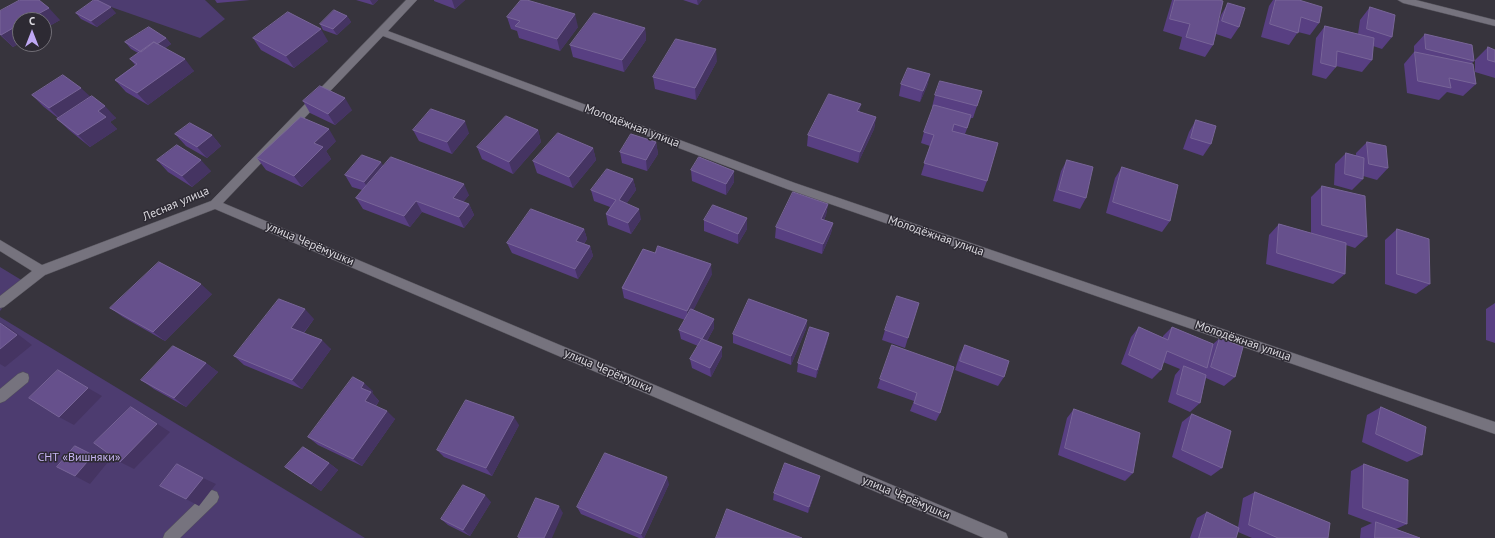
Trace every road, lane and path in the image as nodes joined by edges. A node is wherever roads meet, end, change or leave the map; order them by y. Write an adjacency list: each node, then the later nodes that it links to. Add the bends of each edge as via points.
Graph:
1 (412, 0): 4 (street, Лесная улица)
2 (1403, 0): 3 (street)
3 (1495, 23)
4 (382, 32): 5 (street, Лесная улица); 11 (street, Молодёжная улица, via 791,186)
5 (215, 204): 7 (street, Лесная улица); 14 (street, улица Черёмушки)
6 (0, 245): 7 (street)
7 (41, 271): 8 (street, Лесная улица)
8 (0, 304)
9 (23, 378): 10 (street)
10 (0, 397)
11 (1495, 428)
12 (212, 497): 13 (street)
13 (170, 538)
14 (1001, 538)

